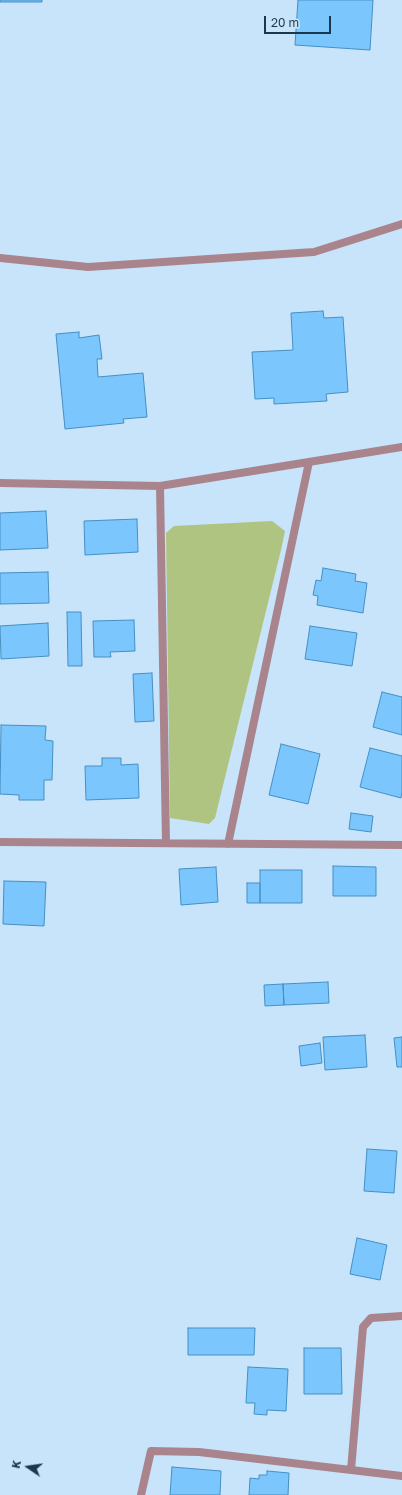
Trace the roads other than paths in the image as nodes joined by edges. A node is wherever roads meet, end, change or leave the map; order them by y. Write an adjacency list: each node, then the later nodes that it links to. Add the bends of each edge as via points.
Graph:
1 (402, 224): 2 (street, via 314,252 88,267)
2 (0, 258)
3 (402, 447): 4 (street)
4 (309, 462): 6 (street); 9 (street)
5 (0, 483): 6 (street)
6 (160, 486): 8 (street)
7 (0, 842): 8 (street)
8 (166, 843): 9 (street)
9 (228, 844): 10 (street)
10 (402, 845)
11 (402, 1316): 12 (street, via 371,1318 363,1327)
12 (351, 1470): 13 (street); 14 (street, via 199,1452 151,1451)
13 (402, 1476)
14 (141, 1495)

